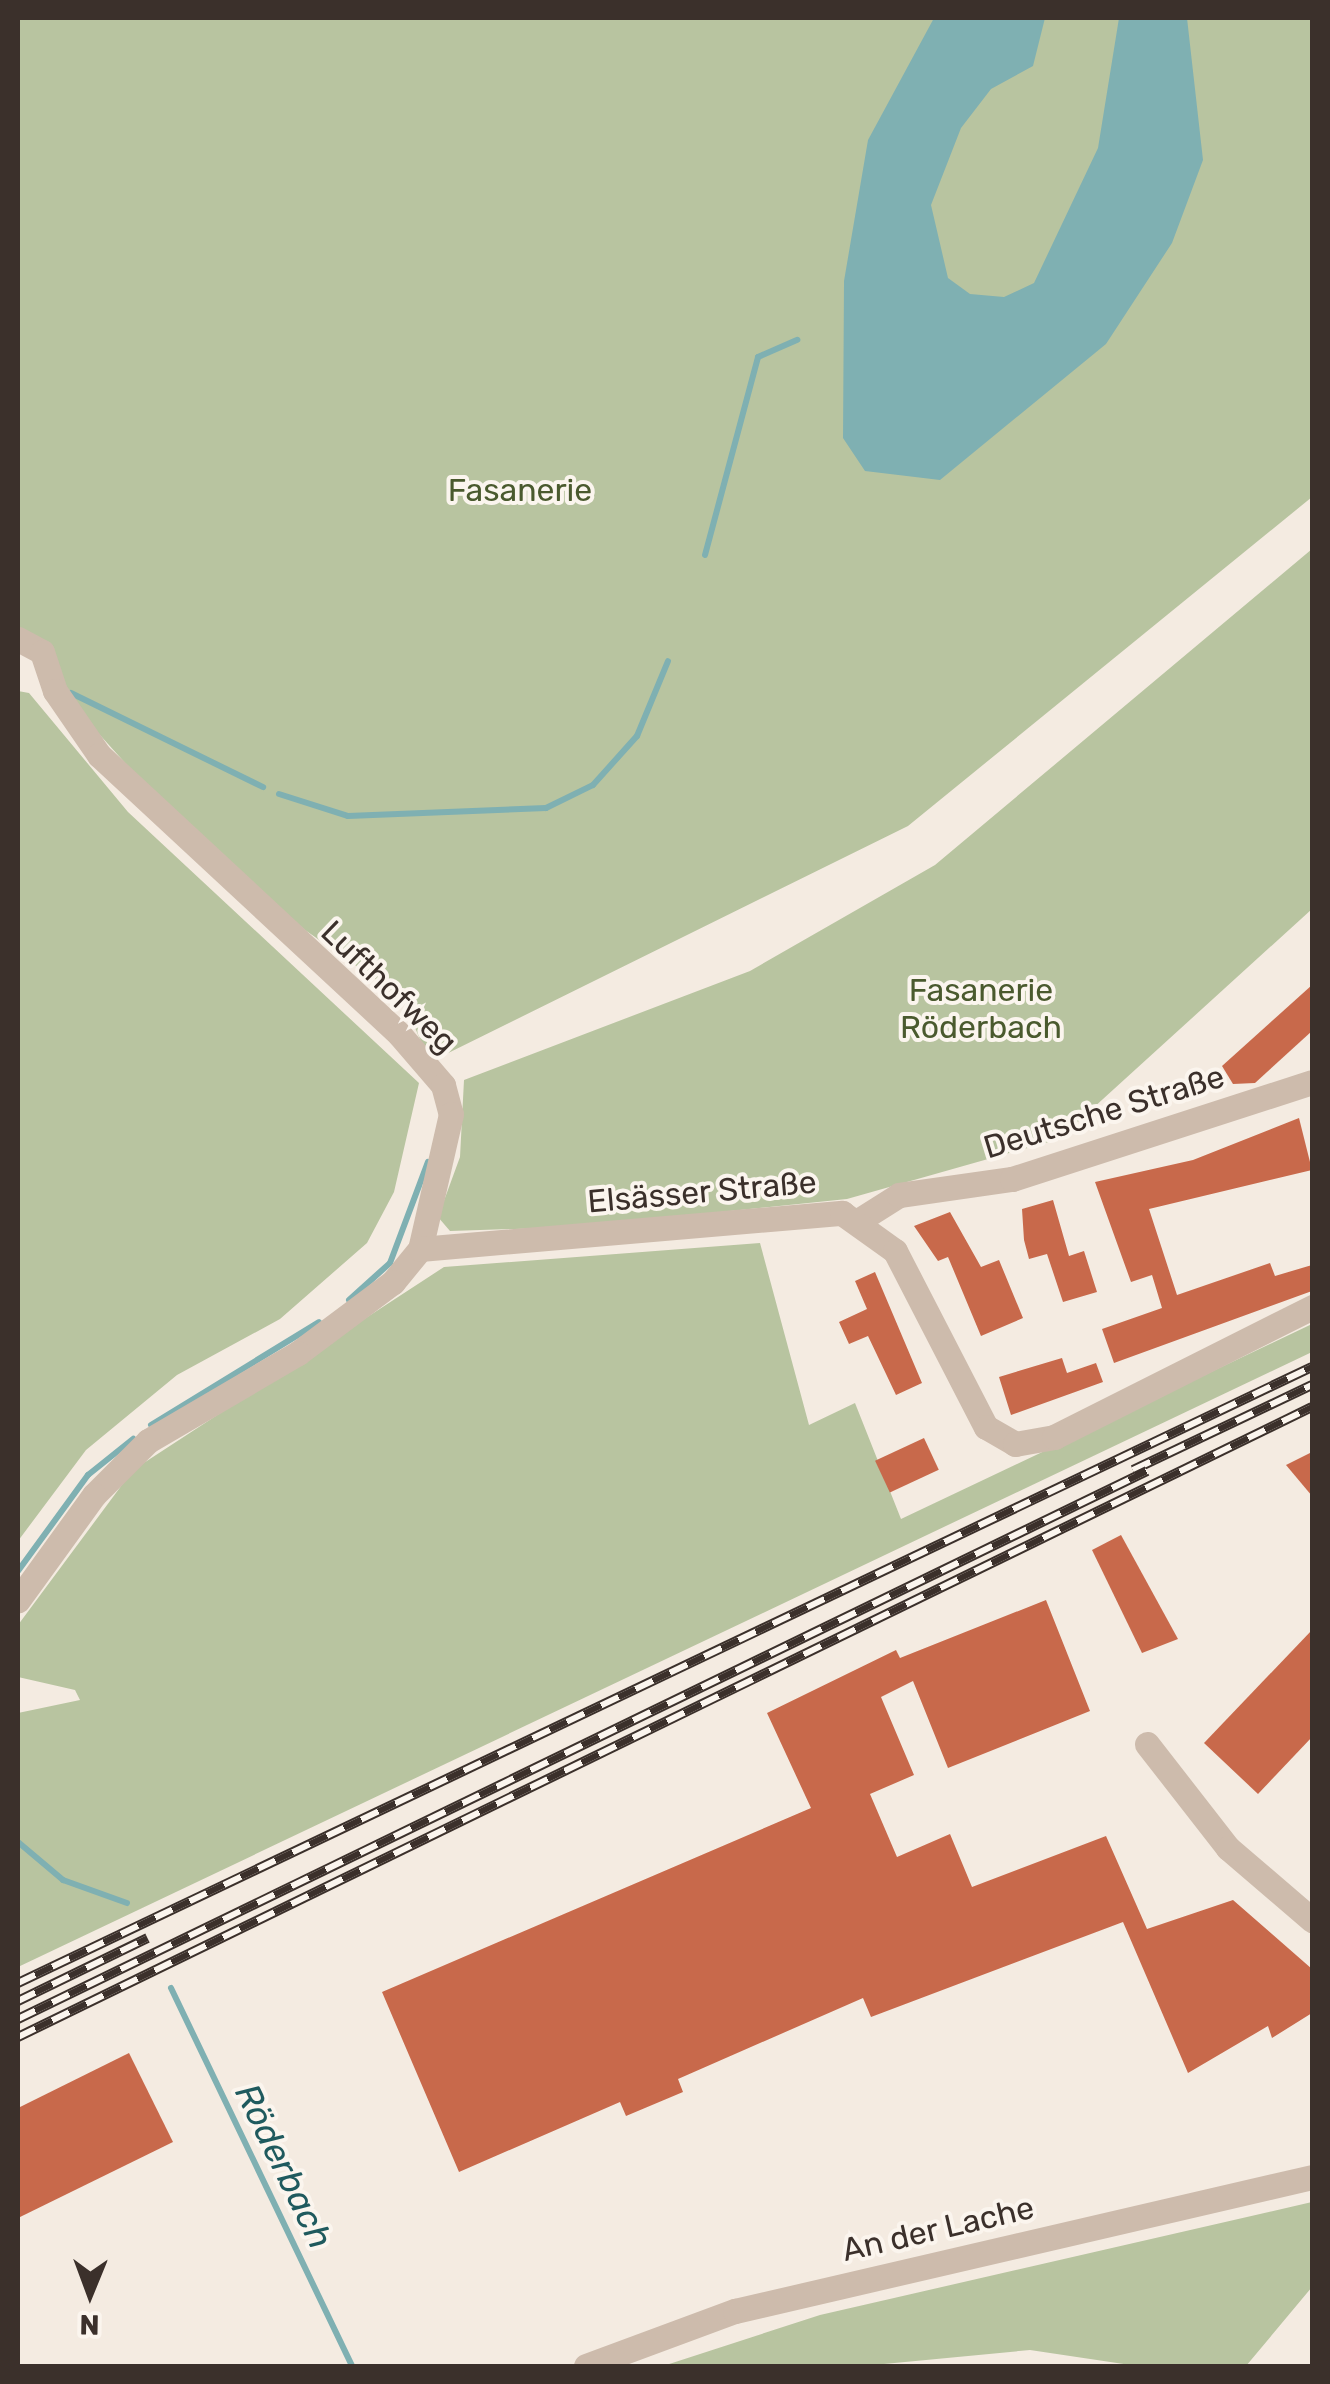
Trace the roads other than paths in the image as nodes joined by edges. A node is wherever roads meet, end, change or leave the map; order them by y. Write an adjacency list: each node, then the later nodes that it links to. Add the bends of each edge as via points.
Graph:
1 (18, 639): 4 (street, Lufthofweg, via 42,652 55,691 99,755 443,1085 448,1146)
2 (1312, 1082): 3 (street, Deutsche Straße, via 1012,1180 900,1195)
3 (861, 1219): 4 (street, Elsässer Straße, via 776,1214); 5 (street, Elsässer Straße, via 918,1287 986,1427 1015,1444 1054,1436)
4 (420, 1249): 6 (street, via 348,1319 148,1441 94,1495)
5 (1312, 1307)
6 (18, 1600)
7 (1147, 1744): 8 (street, via 1228,1848)
8 (1312, 1920)
9 (1312, 2177): 10 (street, An der Lache, via 735,2311)
10 (586, 2366)

